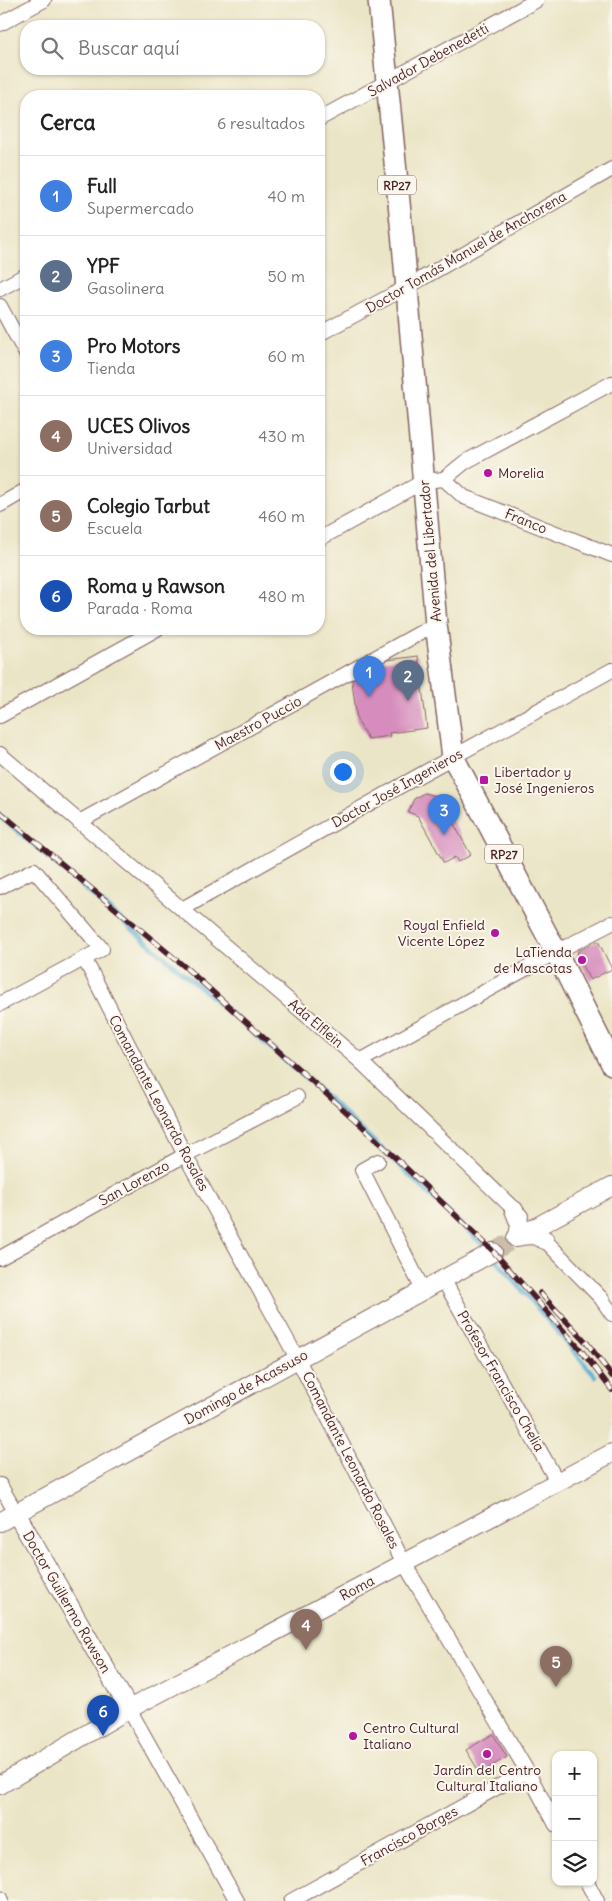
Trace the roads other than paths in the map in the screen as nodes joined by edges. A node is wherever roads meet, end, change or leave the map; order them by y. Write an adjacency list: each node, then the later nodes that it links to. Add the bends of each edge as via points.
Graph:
1 (44, 0): 4 (street)
2 (378, 0): 5 (main road, Avenida del Libertador / RP27)
3 (537, 0): 5 (street, Salvador Debenedetti)
4 (0, 24)
5 (386, 83): 6 (street, Salvador Debenedetti); 9 (main road, Avenida del Libertador / RP27)
6 (325, 116)
7 (612, 169): 9 (street, Doctor Tomás Manuel de Anchorena)
8 (20, 278): 10 (street)
9 (407, 288): 12 (street, Doctor Tomás Manuel de Anchorena); 15 (main road, Avenida del Libertador / RP27)
10 (0, 289)
11 (0, 306): 13 (street)
12 (325, 331)
13 (20, 343)
14 (612, 382): 15 (street)
15 (434, 480): 18 (street); 19 (street, Franco, via 464,497); 20 (main road, Avenida del Libertador / RP27)
16 (20, 493): 17 (street)
17 (0, 505)
18 (325, 536)
19 (612, 556)
20 (436, 624): 25 (main road, Avenida del Libertador / RP27); 26 (street, Maestro Puccio)
21 (146, 635): 23 (street)
22 (612, 670): 25 (street, Doctor José Ingenieros)
23 (0, 716)
24 (0, 754): 26 (street, Ada Elflein)
25 (452, 757): 28 (street, Doctor José Ingenieros); 30 (main road, Avenida del Libertador / RP27)
26 (79, 822): 28 (street, Ada Elflein)
27 (0, 887): 31 (street, via 34,870 102,949)
28 (182, 909): 33 (street, Ada Elflein)
29 (612, 923): 30 (street)
30 (556, 952): 33 (street); 34 (main road, Avenida del Libertador / RP27)
31 (84, 958): 32 (street); 36 (street, Comandante Leonardo Rosales)
32 (0, 1004)
33 (360, 1061): 39 (street, Ada Elflein)
34 (612, 1064)
35 (297, 1097): 36 (street, San Lorenzo)
36 (185, 1155): 42 (street, San Lorenzo); 46 (street, Comandante Leonardo Rosales)
37 (378, 1162): 44 (street, via 362,1170)
38 (612, 1186): 40 (street)
39 (514, 1210): 40 (street)
40 (528, 1235): 45 (street, via 601,1298)
41 (492, 1252): 43 (street, Domingo de Acassuso)
42 (0, 1258)
43 (443, 1279): 44 (street, Domingo de Acassuso); 48 (street, Profesor Francisco Chelia)
44 (423, 1290): 46 (street, Domingo de Acassuso)
45 (612, 1314)
46 (297, 1358): 50 (street, Domingo de Acassuso); 52 (street, Comandante Leonardo Rosales)
47 (612, 1453): 48 (street, Roma)
48 (558, 1483): 52 (street, Roma)
49 (0, 1485): 50 (street, Doctor Guillermo Rawson)
50 (16, 1513): 51 (street, Domingo de Acassuso); 53 (street, Doctor Guillermo Rawson)
51 (0, 1522)
52 (404, 1563): 53 (street, Roma); 54 (street, Comandante Leonardo Rosales)
53 (128, 1710): 55 (street, Roma); 58 (street, Doctor Guillermo Rawson)
54 (527, 1771): 56 (street, Comandante Leonardo Rosales); 59 (street, Francisco Borges)
55 (0, 1785)
56 (552, 1818)
57 (588, 1886): 60 (street)
58 (237, 1901)
59 (291, 1901)
60 (597, 1901)

